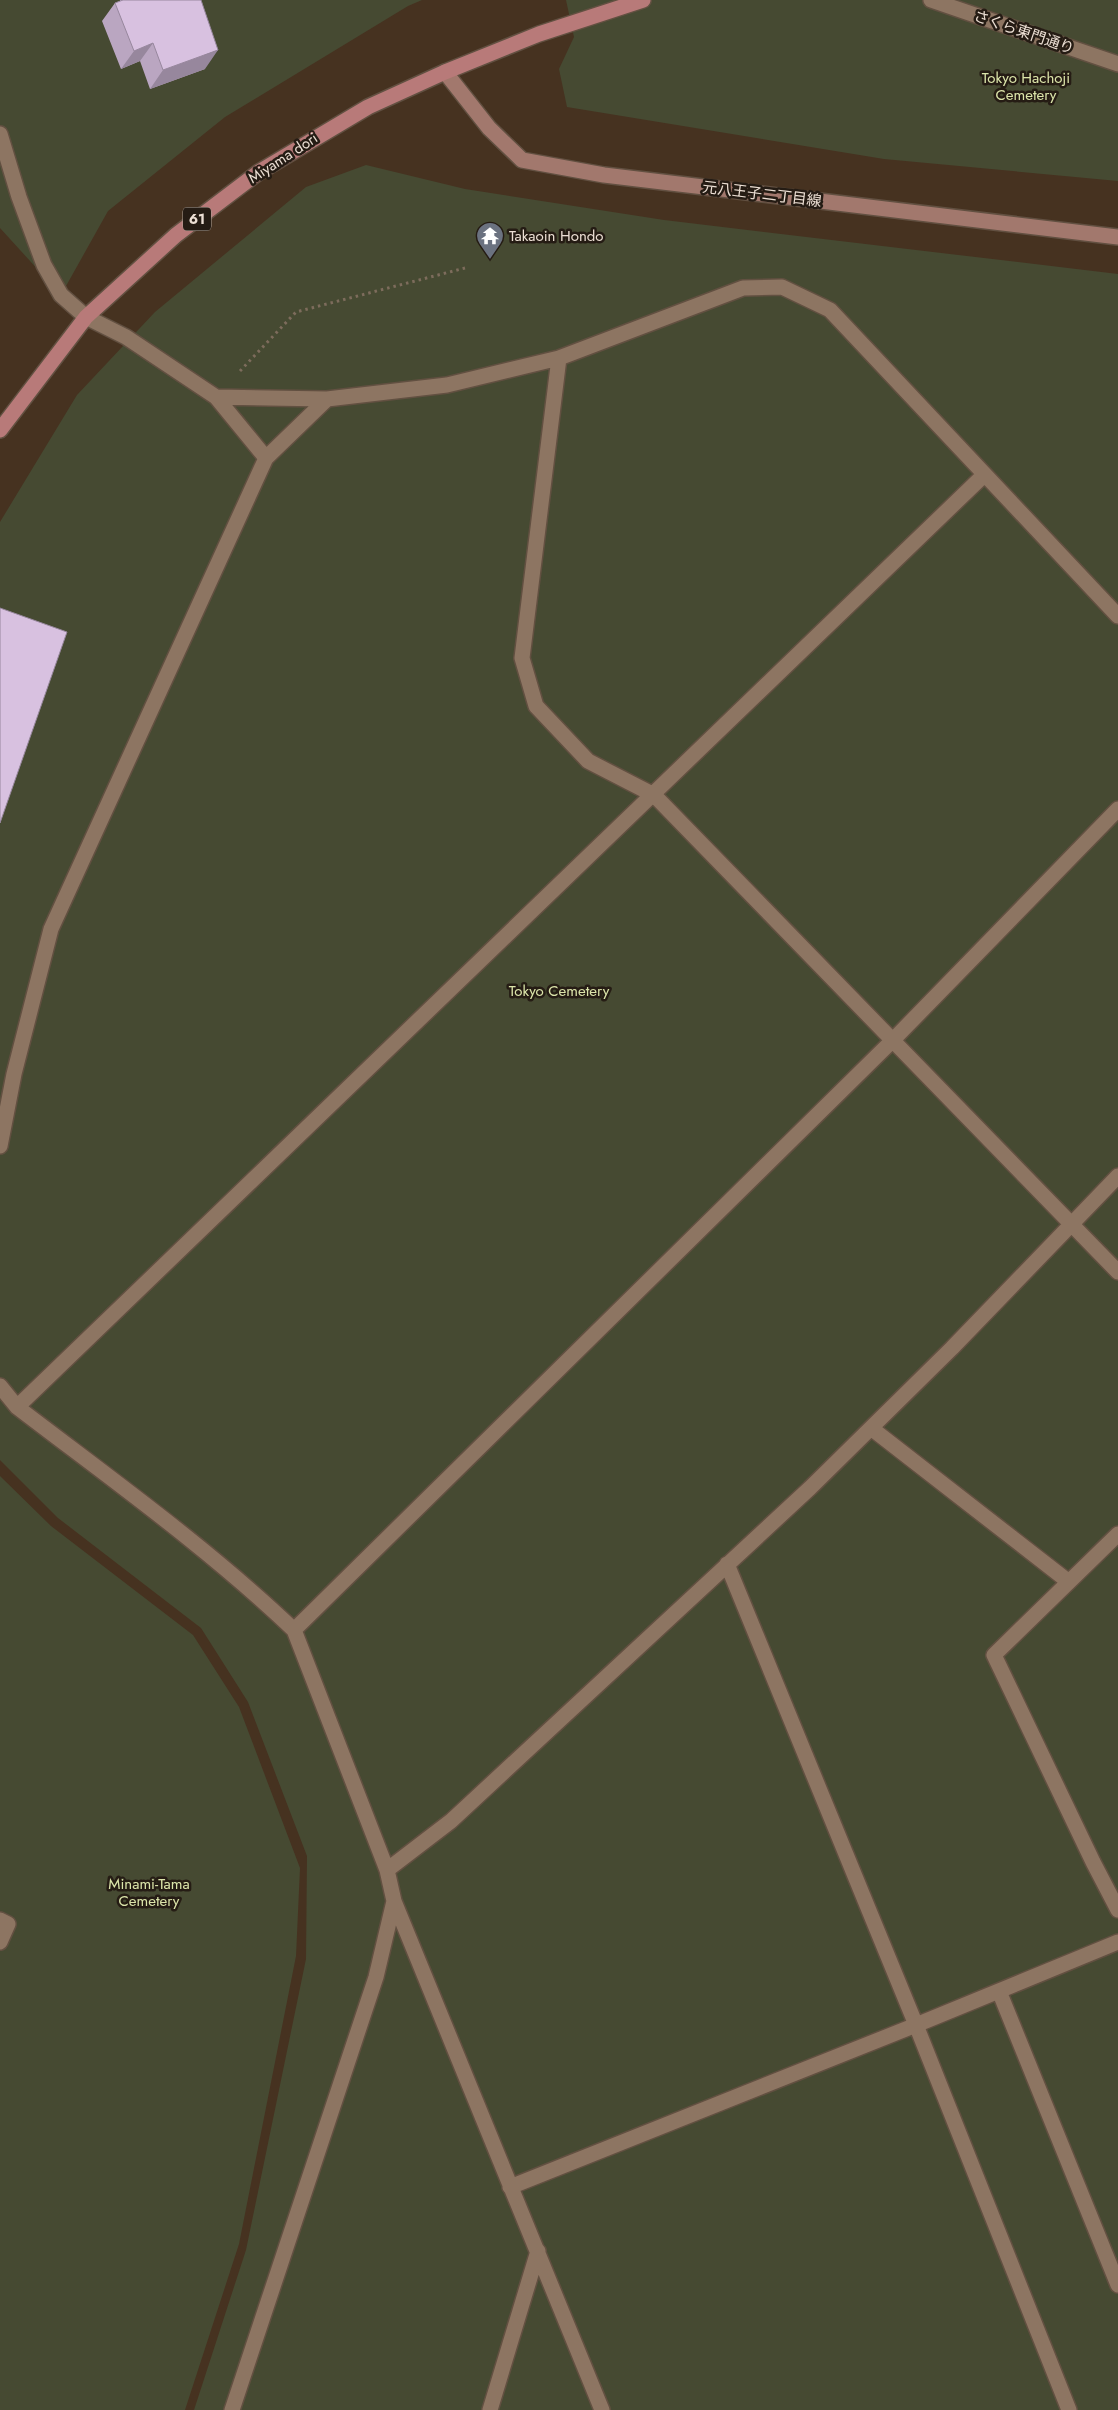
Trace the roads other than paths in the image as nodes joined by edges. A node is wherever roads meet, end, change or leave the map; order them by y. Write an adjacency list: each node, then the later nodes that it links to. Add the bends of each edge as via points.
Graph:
1 (643, 0): 4 (main road, Miyama dori / 61, via 539,34)
2 (930, 0): 3 (lane, さくら東門通り)
3 (1118, 64)
4 (445, 72): 6 (street, 元八王子二丁目線, via 489,128 522,160 604,175); 7 (main road, Miyama dori / 61, via 368,107 259,172 176,235)
5 (0, 134): 7 (lane, via 44,264 61,295)
6 (1118, 237)
7 (86, 317): 9 (lane, via 126,336); 11 (main road, Miyama dori / 61)
8 (559, 358): 10 (lane, via 447,385); 13 (lane, via 743,288 782,287 830,310); 15 (lane, via 522,658 536,706 588,760)
9 (216, 397): 10 (lane); 12 (lane)
10 (327, 398): 12 (lane)
11 (0, 430)
12 (266, 458): 18 (lane, via 50,930 14,1074)
13 (984, 475): 14 (lane); 15 (lane)
14 (1118, 616)
15 (654, 795): 17 (lane); 23 (lane)
16 (1118, 809): 17 (lane)
17 (893, 1040): 20 (lane); 28 (lane)
18 (0, 1146)
19 (1118, 1176): 20 (lane)
20 (1071, 1223): 21 (lane); 24 (lane, via 952,1348)
21 (1118, 1272)
22 (0, 1386): 23 (lane)
23 (17, 1407): 28 (lane, via 182,1533)
24 (870, 1428): 26 (lane); 27 (lane)
25 (1118, 1534): 27 (lane)
26 (727, 1564): 29 (lane, via 451,1822); 36 (lane)
27 (1069, 1582): 31 (lane, via 994,1655)
28 (294, 1630): 29 (lane)
29 (387, 1870): 30 (lane)
30 (394, 1901): 37 (lane); 40 (lane, via 376,1977)
31 (1118, 1910)
32 (0, 1920): 33 (lane, via 8,1924)
33 (0, 1942)
34 (1118, 1942): 35 (lane)
35 (999, 1991): 36 (lane); 39 (lane)
36 (916, 2025): 37 (lane); 43 (lane)
37 (510, 2187): 38 (lane)
38 (538, 2252): 41 (lane); 42 (lane)
39 (1118, 2285)
40 (232, 2410)
41 (490, 2410)
42 (602, 2410)
43 (1069, 2410)

